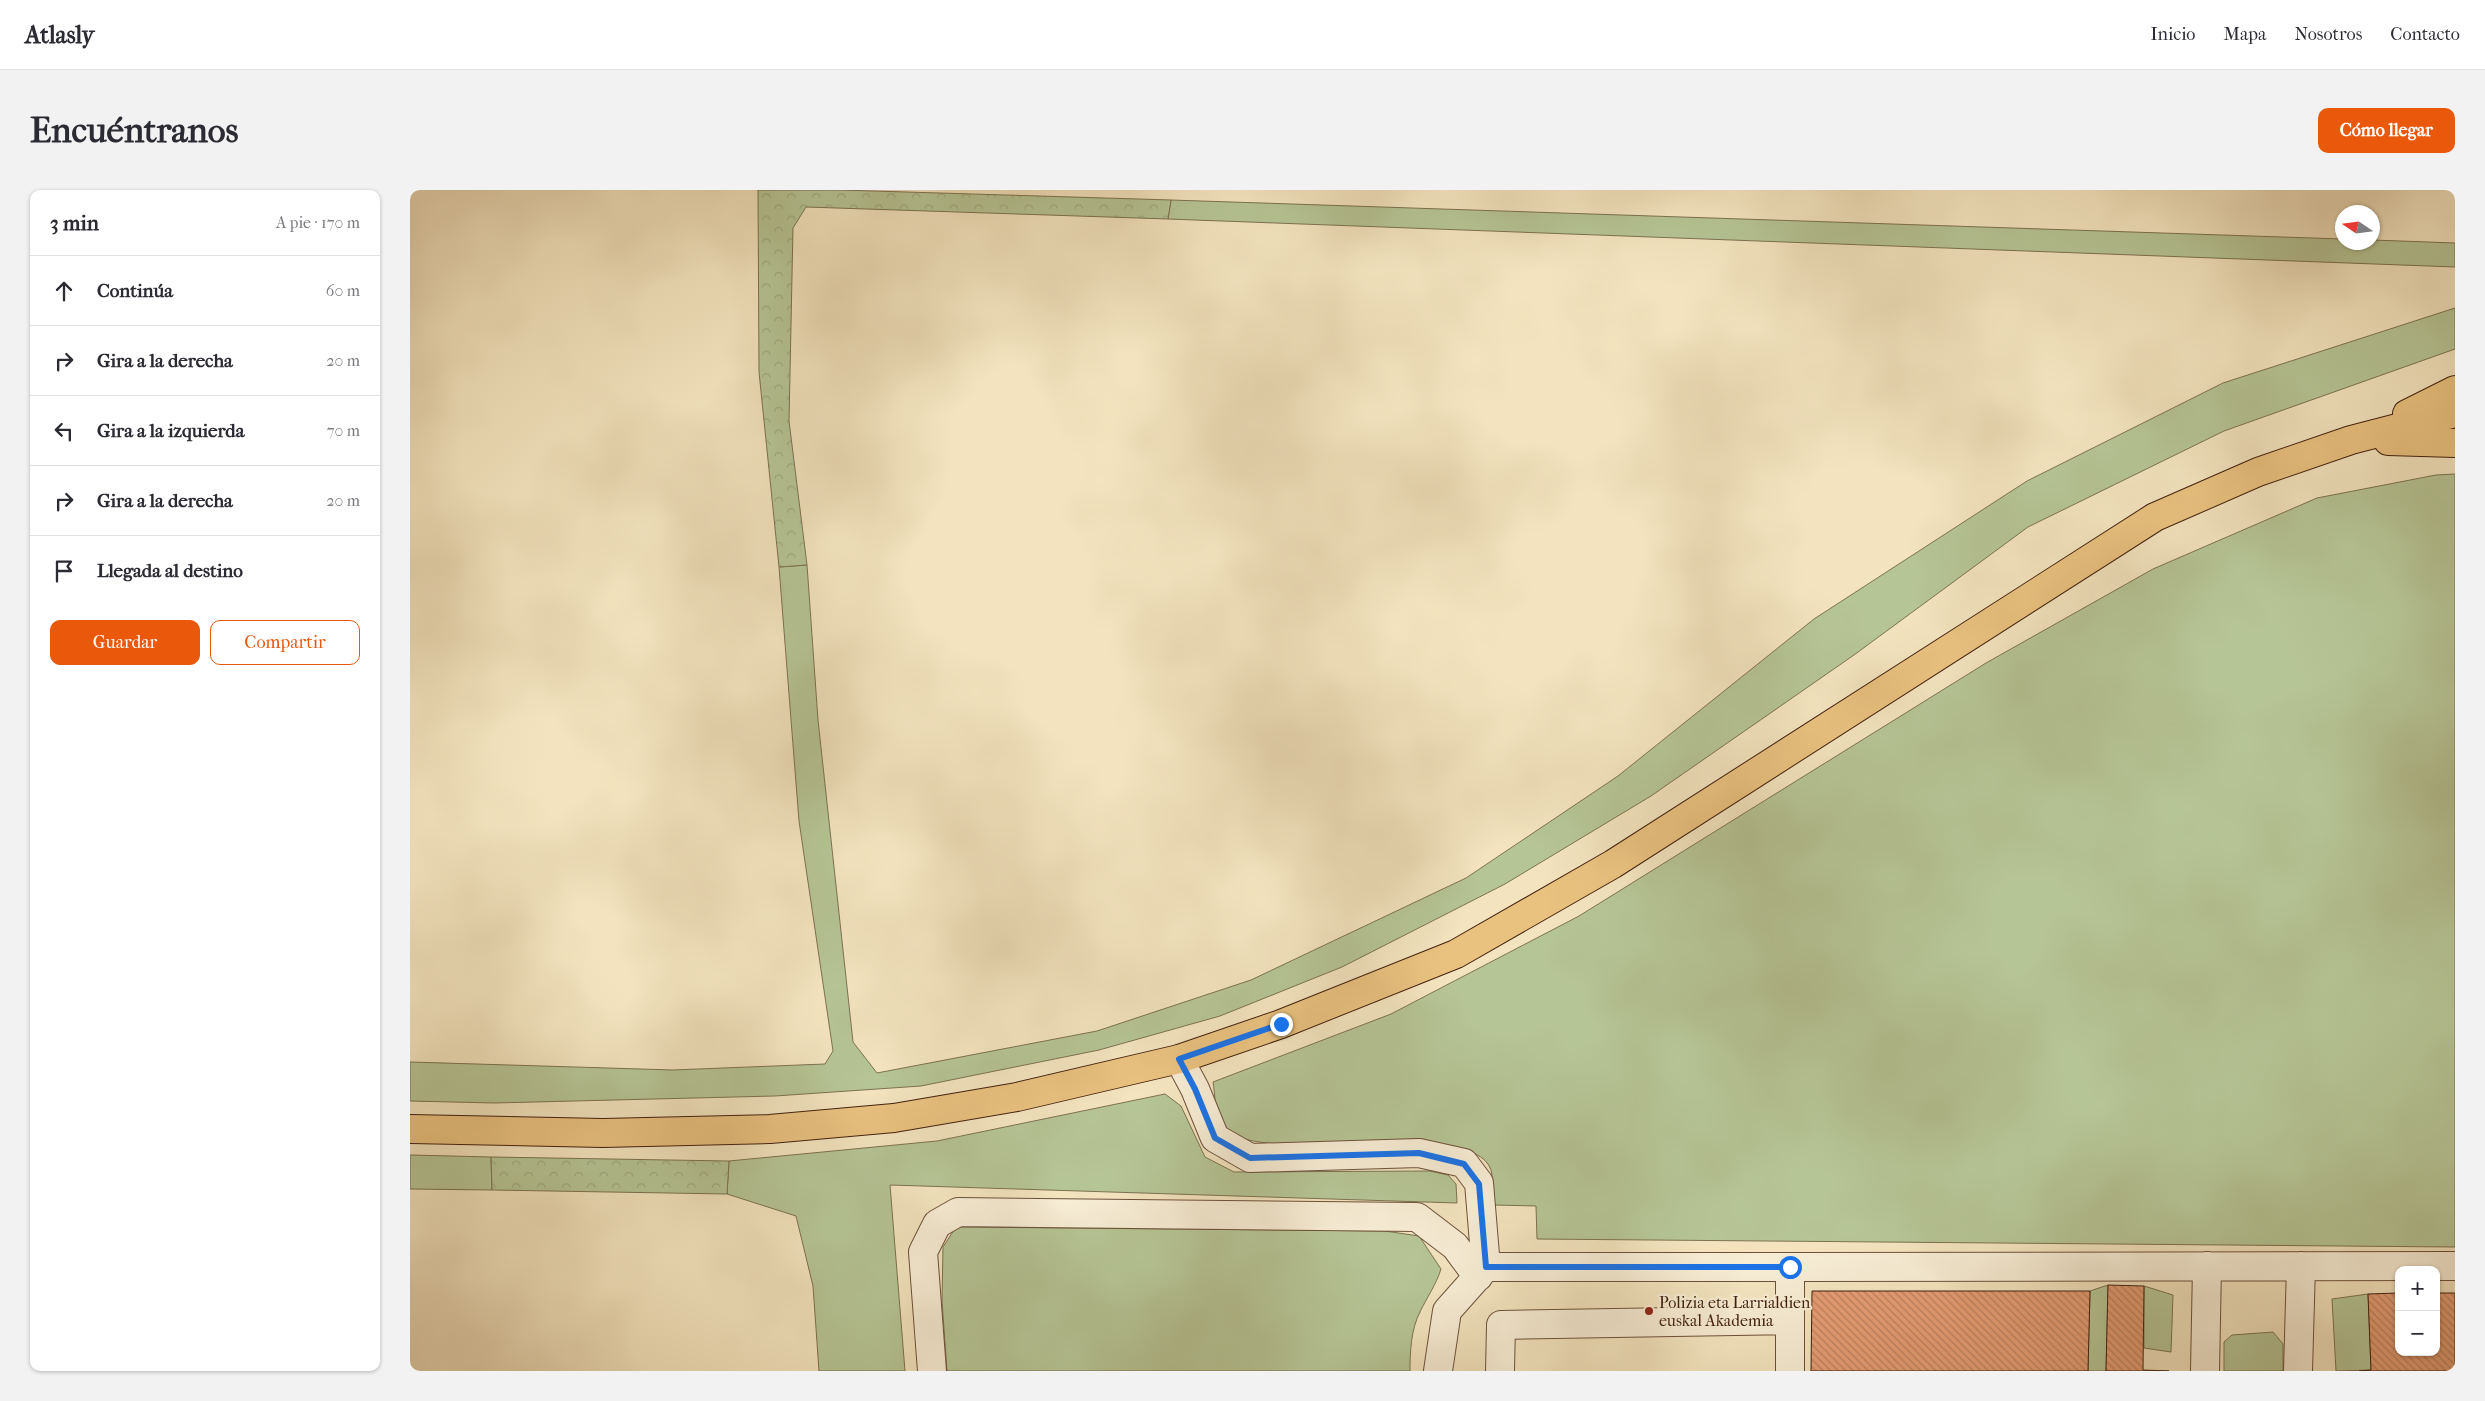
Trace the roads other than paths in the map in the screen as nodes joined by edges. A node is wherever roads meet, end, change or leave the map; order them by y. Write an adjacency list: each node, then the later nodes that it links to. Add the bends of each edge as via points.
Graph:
1 (2455, 390): 3 (main road)
2 (2455, 413): 3 (main road)
3 (2352, 440): 4 (main road); 5 (main road, via 2258,472 2155,517 1613,864 1456,954 1281,1024)
4 (2455, 443)
5 (1179, 1059): 6 (main road, via 1017,1097 885,1119 770,1129 603,1133); 11 (lane, via 1215,1138 1250,1158 1419,1153 1464,1164 1479,1184)
6 (410, 1128)
7 (2207, 1266): 8 (lane); 10 (lane); 17 (lane)
8 (2301, 1266): 9 (lane); 18 (lane)
9 (2455, 1266)
10 (1790, 1267): 11 (lane); 12 (lane)
11 (1482, 1272): 13 (lane, via 1455,1246 1417,1218 958,1212 937,1224 923,1252); 14 (lane, via 1447,1311)
12 (1790, 1320): 15 (lane, via 1500,1325); 16 (lane)
13 (932, 1371)
14 (1438, 1371)
15 (1500, 1371)
16 (1790, 1371)
17 (2205, 1371)
18 (2298, 1371)

